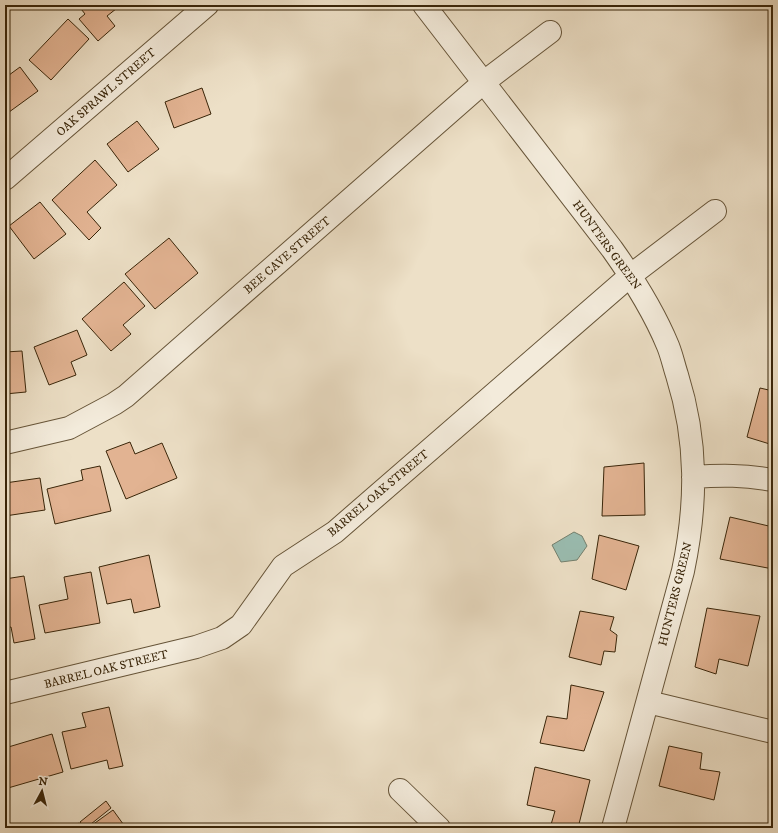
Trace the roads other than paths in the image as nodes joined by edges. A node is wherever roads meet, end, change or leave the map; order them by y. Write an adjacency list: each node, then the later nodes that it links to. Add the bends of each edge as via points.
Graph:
1 (207, 5): 5 (street, OAK SPRAWL STREET)
2 (424, 5): 4 (street, HUNTERS GREEN)
3 (550, 32): 4 (street, BEE CAVE STREET)
4 (484, 82): 7 (street, HUNTERS GREEN); 8 (street, BEE CAVE STREET, via 126,396 69,428)
5 (5, 179)
6 (715, 211): 7 (street, BARREL OAK STREET)
7 (631, 275): 9 (street, HUNTERS GREEN, via 653,313 671,355 690,425); 11 (street, BARREL OAK STREET, via 335,532 283,566 241,625 222,638 196,647)
8 (5, 443)
9 (693, 477): 10 (street, via 724,474); 12 (street, HUNTERS GREEN, via 693,507 688,546)
10 (773, 480)
11 (5, 693)
12 (648, 702): 13 (street); 16 (street, HUNTERS GREEN)
13 (773, 732)
14 (400, 790): 15 (street)
15 (439, 828)
16 (613, 828)

